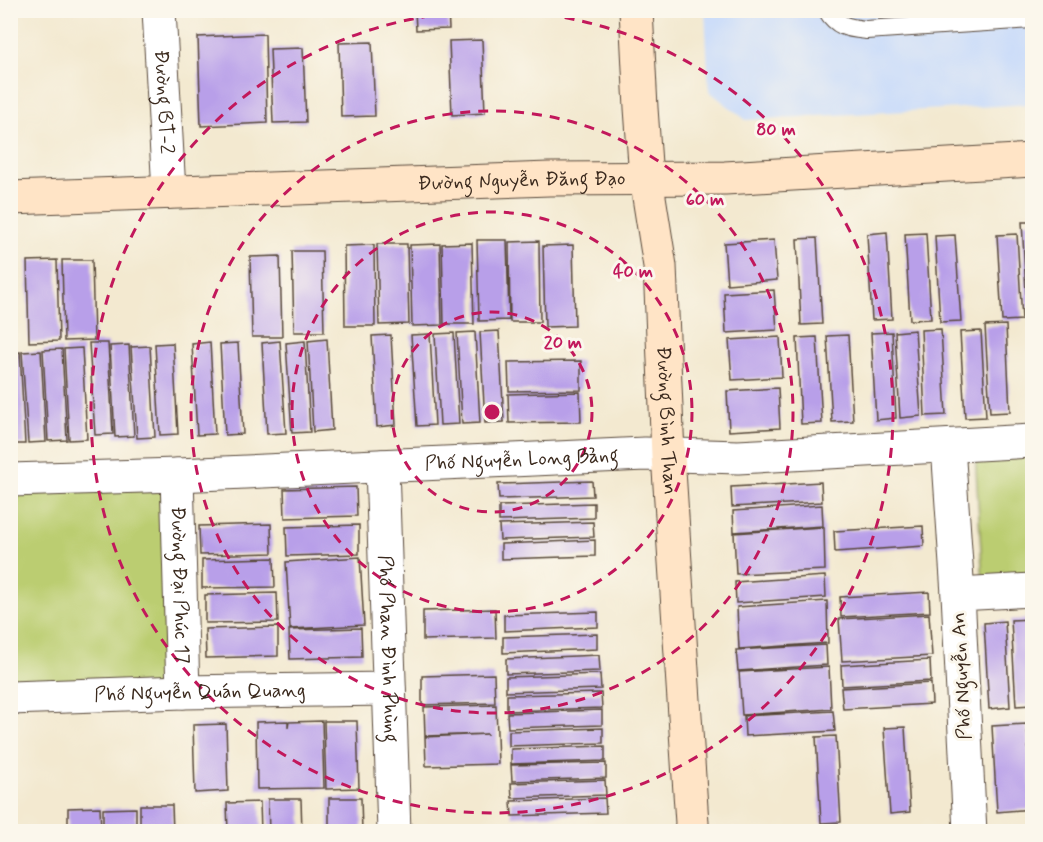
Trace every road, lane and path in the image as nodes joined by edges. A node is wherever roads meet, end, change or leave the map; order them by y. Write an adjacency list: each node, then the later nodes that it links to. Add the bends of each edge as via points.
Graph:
1 (159, 10): 7 (street, Đường BT-2)
2 (636, 10): 6 (main road, Đường Bình Than)
3 (827, 10): 4 (lane, via 847,28 866,30)
4 (1032, 19)
5 (1032, 160): 6 (main road, Đường Nguyễn Đăng Đạo, via 725,178)
6 (646, 178): 7 (main road, Đường Nguyễn Đăng Đạo); 11 (main road, Đường Bình Than, via 660,266)
7 (169, 192): 8 (main road, Đường Nguyễn Đăng Đạo)
8 (10, 198)
9 (1032, 441): 10 (street, Phố Nguyễn Long Bảng)
10 (948, 446): 11 (street, Phố Nguyễn Long Bảng, via 738,457); 16 (street)
11 (668, 455): 12 (street, Phố Nguyễn Long Bảng); 21 (main road, Đường Bình Than)
12 (382, 466): 13 (street, Phố Nguyễn Long Bảng); 17 (street, Phố Phan Đình Phùng)
13 (177, 475): 14 (street, Phố Nguyễn Long Bảng); 18 (street, Đường Đại Phúc 17)
14 (10, 480)
15 (1032, 590): 16 (street, Phố Nguyễn An)
16 (958, 594): 22 (street, Phố Nguyễn An)
17 (389, 689): 18 (street, Phố Nguyễn Quán Quang); 20 (street, Phố Phan Đình Phùng)
18 (183, 692): 19 (street, Phố Nguyễn Quán Quang)
19 (10, 698)
20 (394, 831)
21 (691, 831)
22 (970, 831)

